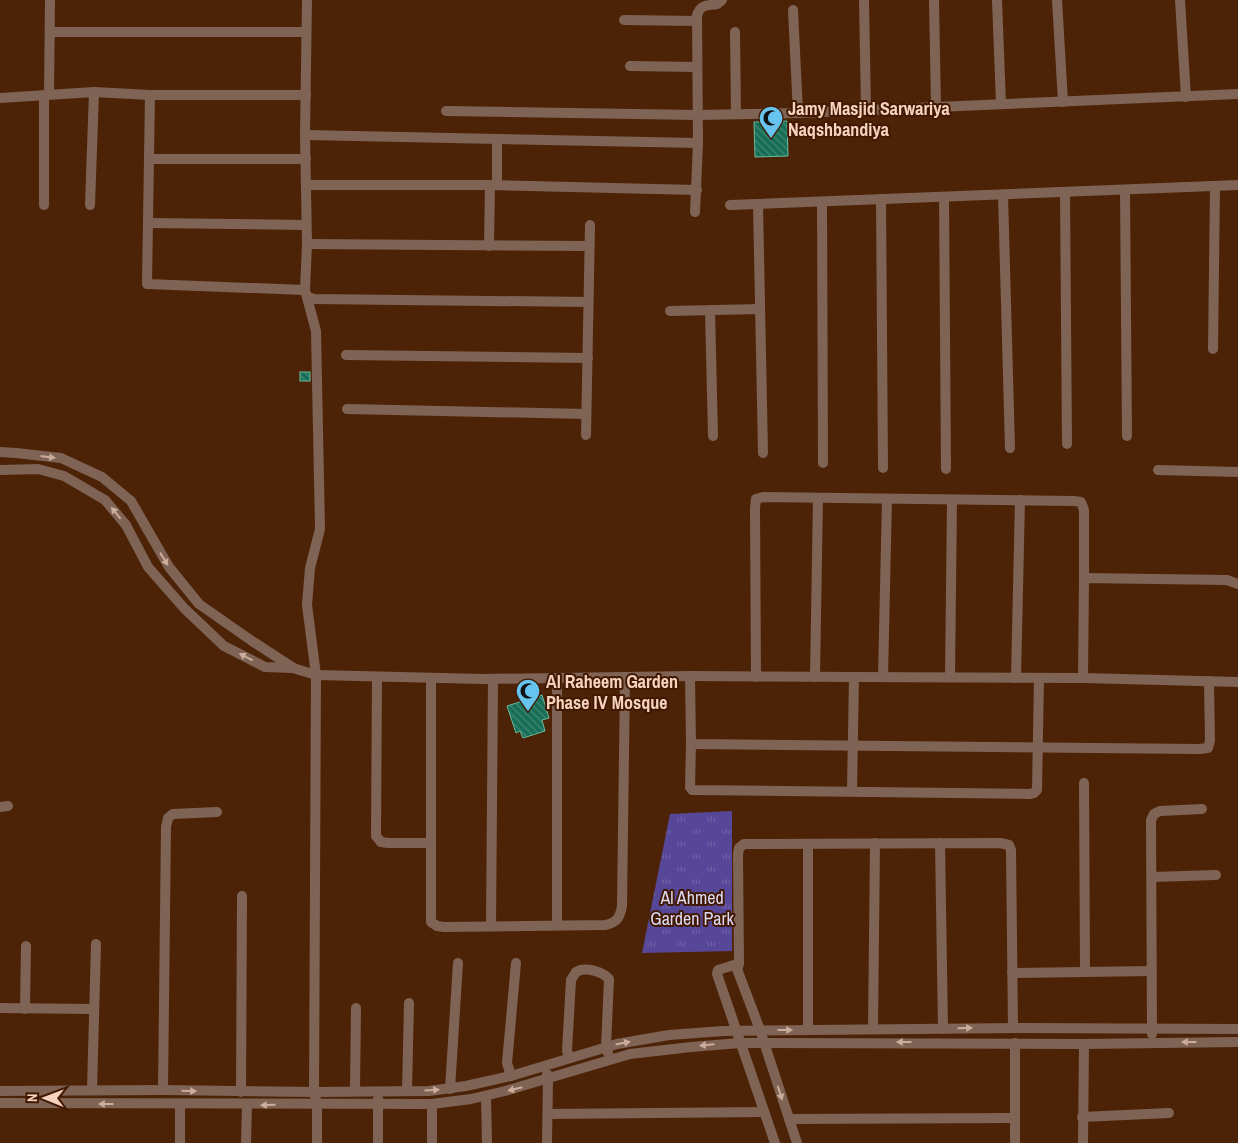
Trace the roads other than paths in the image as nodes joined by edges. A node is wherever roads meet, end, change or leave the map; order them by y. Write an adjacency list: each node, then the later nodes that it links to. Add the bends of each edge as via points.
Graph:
1 (50, 0): 12 (street)
2 (307, 0): 13 (street)
3 (722, 0): 11 (street, via 699,8)
4 (864, 0): 27 (street)
5 (934, 0): 26 (street)
6 (997, 0): 25 (street)
7 (1057, 0): 24 (street)
8 (1180, 0): 22 (street)
9 (793, 10): 29 (street)
10 (624, 20): 11 (street)
11 (697, 21): 16 (street)
12 (50, 32): 13 (street); 18 (street)
13 (306, 32): 21 (street)
14 (735, 32): 31 (street)
15 (630, 66): 16 (street)
16 (697, 67): 30 (street)
17 (94, 92): 18 (street); 19 (street); 49 (street)
18 (47, 94): 23 (street); 51 (street)
19 (150, 94): 21 (street); 35 (street)
20 (1238, 94): 22 (street)
21 (306, 95): 32 (street)
22 (1186, 96): 24 (street)
23 (0, 98)
24 (1063, 102): 25 (street)
25 (1001, 104): 26 (street)
26 (936, 107): 27 (street)
27 (866, 110): 29 (street)
28 (446, 112): 30 (street)
29 (798, 113): 31 (street)
30 (698, 114): 31 (street); 34 (street)
31 (736, 114)
32 (305, 135): 33 (street); 36 (street)
33 (497, 139): 34 (street); 38 (street)
34 (698, 143): 41 (street)
35 (150, 159): 36 (street); 53 (street)
36 (306, 159): 37 (street)
37 (306, 185): 38 (street); 54 (street)
38 (493, 185): 41 (street); 57 (street)
39 (1238, 185): 40 (street)
40 (1215, 186): 42 (street); 64 (street)
41 (696, 190): 52 (street)
42 (1125, 190): 43 (street); 71 (street)
43 (1065, 192): 44 (street); 72 (street)
44 (1003, 194): 45 (street); 73 (street)
45 (944, 197): 46 (street); 79 (street)
46 (881, 199): 47 (street); 78 (street)
47 (822, 202): 48 (street); 77 (street)
48 (758, 204): 50 (street); 63 (street)
49 (90, 205)
50 (730, 205)
51 (44, 206)
52 (695, 212)
53 (148, 223): 54 (street); 59 (street, via 147,284)
54 (306, 225): 56 (street)
55 (590, 225): 58 (street)
56 (306, 244): 57 (street); 59 (street)
57 (489, 246): 58 (street)
58 (589, 246): 60 (street)
59 (306, 294): 60 (street, via 314,299); 91 (street, via 316,331 320,529 310,568 307,605)
60 (588, 302): 66 (street)
61 (670, 310): 62 (street)
62 (710, 310): 63 (street); 70 (street)
63 (760, 310): 76 (street)
64 (1213, 349)
65 (346, 355): 66 (street)
66 (588, 358): 68 (street)
67 (347, 409): 68 (street)
68 (586, 414): 69 (street)
69 (586, 435)
70 (713, 436)
71 (1127, 436)
72 (1067, 444)
73 (1010, 448)
74 (0, 452): 75 (street)
75 (16, 453): 81 (street); 90 (street, one-way to 90, via 62,458 102,477 131,501 169,567 199,604)
76 (763, 453)
77 (823, 463)
78 (883, 468)
79 (946, 469)
80 (0, 470): 81 (street)
81 (15, 470): 90 (street, one-way to 81, via 264,667 224,646 148,567 126,525 106,500 64,476 38,470)
82 (1158, 470): 83 (street)
83 (1238, 472)
84 (818, 498): 85 (street); 95 (street, via 756,499); 96 (street)
85 (887, 499): 86 (street); 98 (street)
86 (952, 500): 87 (street); 99 (street)
87 (1020, 500): 88 (street, via 1081,502 1084,510); 102 (street)
88 (1084, 578): 89 (street, via 1227,580); 104 (street)
89 (1238, 584)
90 (293, 668): 91 (street)
91 (316, 675): 93 (street); 164 (street)
92 (690, 676): 94 (street); 95 (street); 108 (street)
93 (377, 677): 100 (street); 115 (street, via 376,836 381,842 388,843)
94 (625, 677): 101 (street); 122 (street, via 621,915 614,923 605,925)
95 (756, 677): 96 (street)
96 (815, 677): 97 (street)
97 (854, 677): 98 (street); 109 (street)
98 (883, 677): 99 (street)
99 (950, 677): 102 (street)
100 (431, 678): 105 (street); 115 (street)
101 (557, 678): 105 (street); 122 (street)
102 (1016, 678): 103 (street)
103 (1039, 678): 104 (street); 110 (street)
104 (1083, 678): 106 (street)
105 (493, 679): 123 (street)
106 (1209, 681): 107 (street); 110 (street, via 1208,748)
107 (1238, 682)
108 (691, 744): 109 (street); 112 (street, via 692,790)
109 (852, 745): 110 (street); 112 (street)
110 (1037, 748): 112 (street, via 1037,790 1034,793)
111 (1084, 783): 129 (street)
112 (852, 790)
113 (1202, 809): 120 (street, via 1154,814 1151,820)
114 (218, 812): 160 (street, via 174,814 168,818 166,827)
115 (431, 843): 123 (street, via 431,922 444,927)
116 (875, 843): 117 (street); 118 (street); 138 (street)
117 (940, 843): 131 (street, via 1009,845); 139 (street)
118 (808, 844): 128 (street, via 744,844 740,848 740,964); 143 (street)
119 (1216, 875): 120 (street)
120 (1152, 877): 130 (street)
121 (242, 896): 163 (street)
122 (557, 925): 123 (street)
123 (491, 926)
124 (96, 944): 136 (street)
125 (26, 946): 135 (street)
126 (458, 963): 158 (street)
127 (516, 964): 156 (street, via 507,1063)
128 (737, 968): 142 (street); 144 (street, via 730,965 718,970 717,974)
129 (1085, 971): 130 (street); 131 (street)
130 (1152, 971): 140 (street)
131 (1012, 973): 137 (street)
132 (409, 1003): 166 (street)
133 (0, 1008): 135 (street)
134 (356, 1008): 165 (street)
135 (25, 1009): 136 (street)
136 (93, 1009): 159 (street)
137 (1013, 1028): 139 (street, one-way to 137); 140 (street); 149 (street); 150 (street)
138 (873, 1029): 139 (street); 143 (street)
139 (943, 1029)
140 (1151, 1029): 141 (street); 147 (street)
141 (1238, 1029)
142 (760, 1030): 143 (street, one-way to 143); 144 (street); 146 (street)
143 (808, 1030)
144 (737, 1031): 145 (street); 152 (street, one-way to 144, via 669,1035)
145 (740, 1042): 146 (street); 154 (street, one-way to 154, via 639,1053); 174 (street)
146 (764, 1042): 149 (street, one-way to 146); 179 (street, one-way to 179)
147 (1152, 1042): 148 (street, one-way to 147); 151 (street)
148 (1238, 1042)
149 (1003, 1043): 150 (street)
150 (1019, 1043): 151 (street); 178 (street)
151 (1084, 1044): 177 (street)
152 (606, 1047): 153 (street); 153 (street, via 609,979 599,971 581,970 571,980 566,1051); 154 (street)
153 (570, 1058): 155 (street)
154 (609, 1060): 157 (street)
155 (544, 1067): 156 (street); 157 (street)
156 (511, 1076): 158 (street)
157 (548, 1078): 167 (street, one-way to 167); 175 (street)
158 (450, 1089): 166 (street, one-way to 158)
159 (92, 1090): 160 (street); 161 (street)
160 (163, 1090): 163 (street, one-way to 163)
161 (0, 1091)
162 (377, 1091): 165 (street); 166 (street); 171 (street)
163 (241, 1092): 164 (street)
164 (314, 1092): 165 (street); 170 (street)
165 (355, 1092)
166 (407, 1092)
167 (486, 1096): 172 (street); 185 (street)
168 (0, 1104): 169 (street, one-way to 168)
169 (180, 1104): 173 (street); 180 (street)
170 (317, 1104): 171 (street); 173 (street, one-way to 173); 182 (street)
171 (378, 1104): 172 (street); 183 (street)
172 (432, 1104): 184 (street)
173 (247, 1105): 181 (street)
174 (764, 1112): 175 (street); 187 (street)
175 (548, 1114): 186 (street)
176 (1169, 1114): 177 (street)
177 (1082, 1117): 190 (street)
178 (1015, 1118): 179 (street); 189 (street)
179 (789, 1119): 188 (street)
180 (180, 1143)
181 (246, 1143)
182 (317, 1143)
183 (378, 1143)
184 (432, 1143)
185 (487, 1143)
186 (547, 1143)
187 (775, 1143)
188 (797, 1143)
189 (1015, 1143)
190 (1083, 1143)

